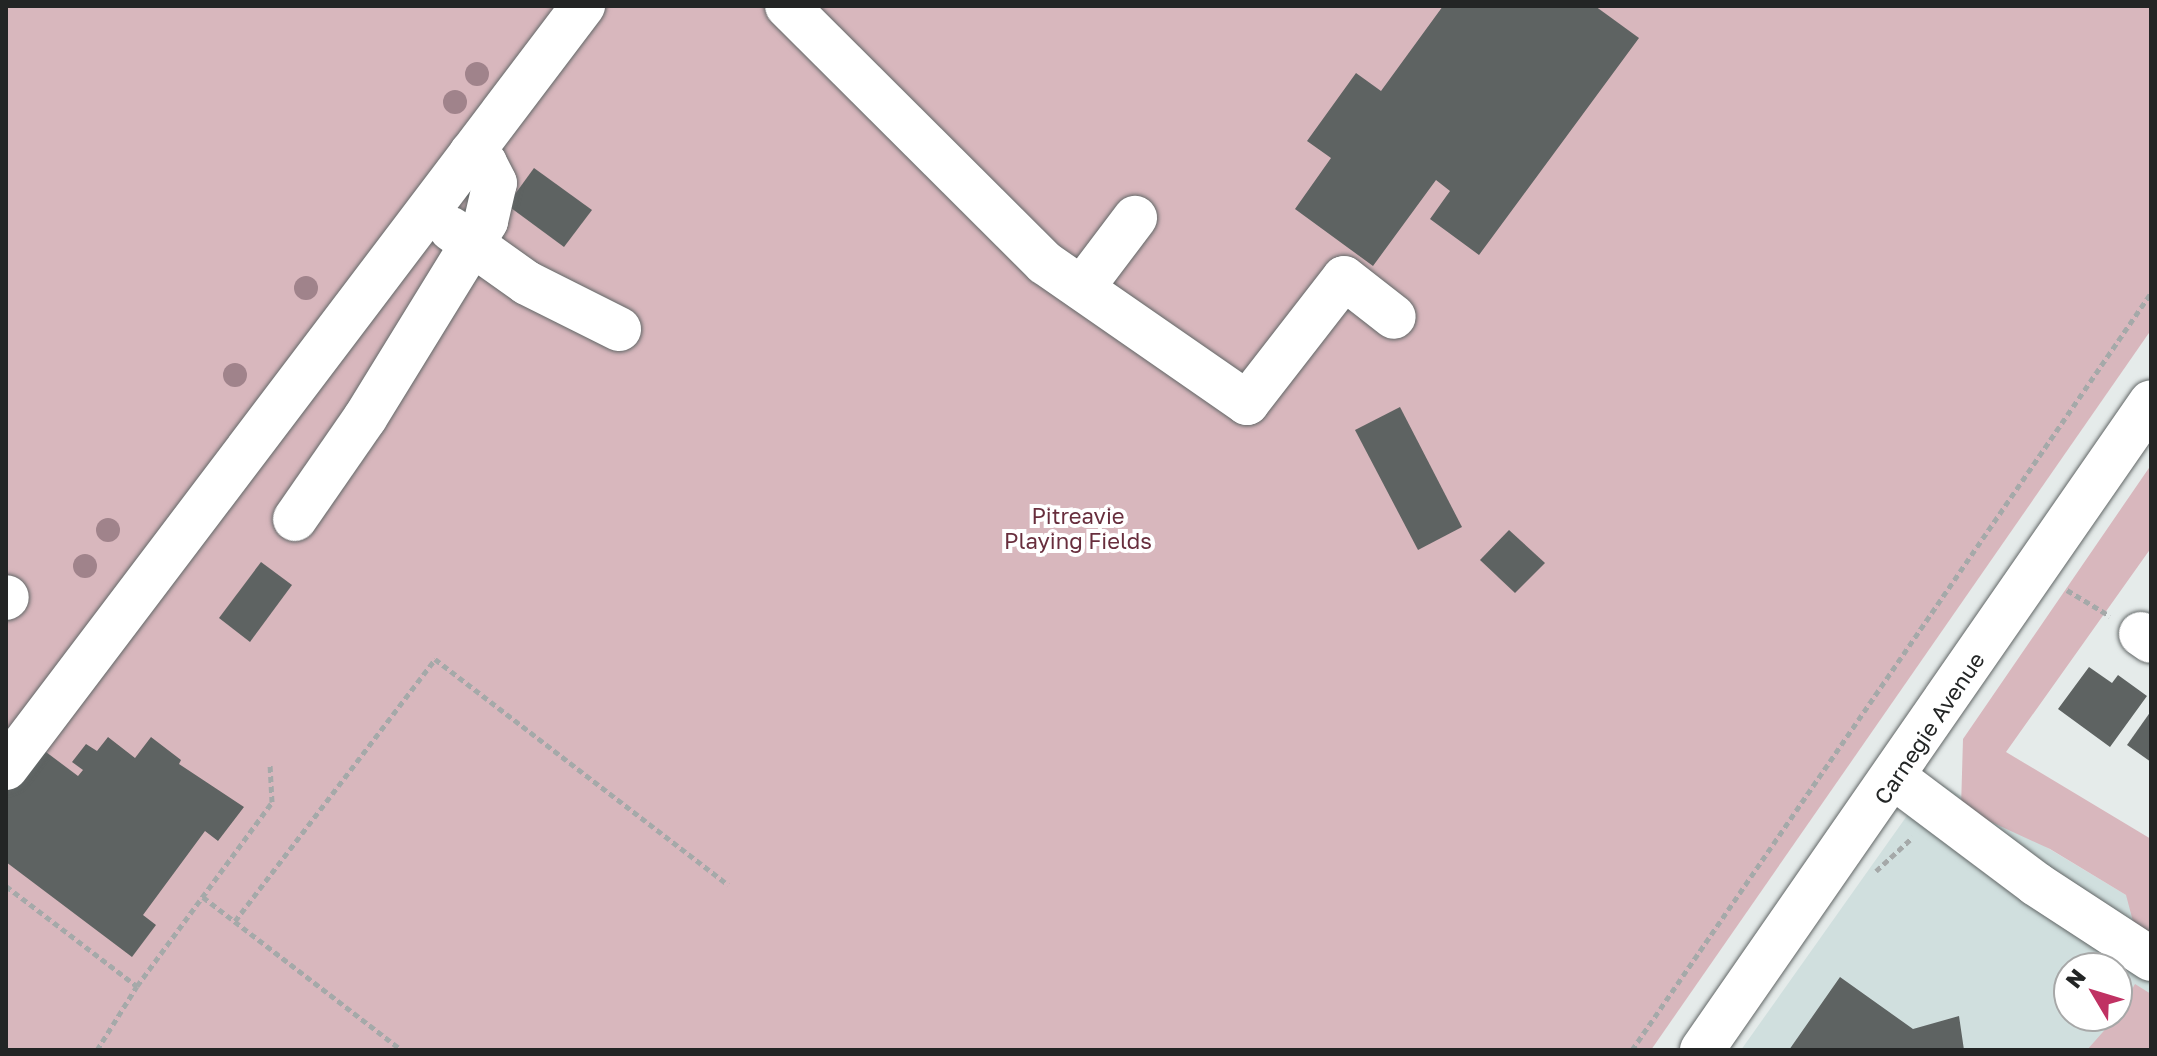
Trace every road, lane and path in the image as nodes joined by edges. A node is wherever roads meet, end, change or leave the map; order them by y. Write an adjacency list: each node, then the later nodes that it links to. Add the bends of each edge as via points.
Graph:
1 (583, 6): 3 (street)
2 (787, 6): 7 (street, via 1045,263)
3 (471, 153): 4 (street); 6 (street, via 485,163 495,183 486,221)
4 (427, 210): 6 (street); 16 (street)
5 (1135, 218): 7 (street)
6 (472, 246): 10 (street, via 527,283); 12 (street)
7 (1082, 288): 9 (street, via 1247,403 1344,278)
8 (2151, 293): 26 (path)
9 (1394, 317)
10 (619, 329)
11 (2151, 402): 17 (street, Carnegie Avenue)
12 (295, 519)
13 (2056, 584): 14 (path)
14 (2146, 637)
15 (270, 764): 20 (path, via 272,802)
16 (6, 768)
17 (1895, 778): 22 (street, via 2036,884); 27 (street, Carnegie Avenue)
18 (728, 885): 21 (path, via 435,659)
19 (6, 886): 23 (path)
20 (203, 897): 21 (path); 23 (path)
21 (235, 921): 25 (path)
22 (2151, 959)
23 (137, 986): 24 (path)
24 (97, 1050)
25 (402, 1050)
26 (1632, 1050)
27 (1702, 1050)

